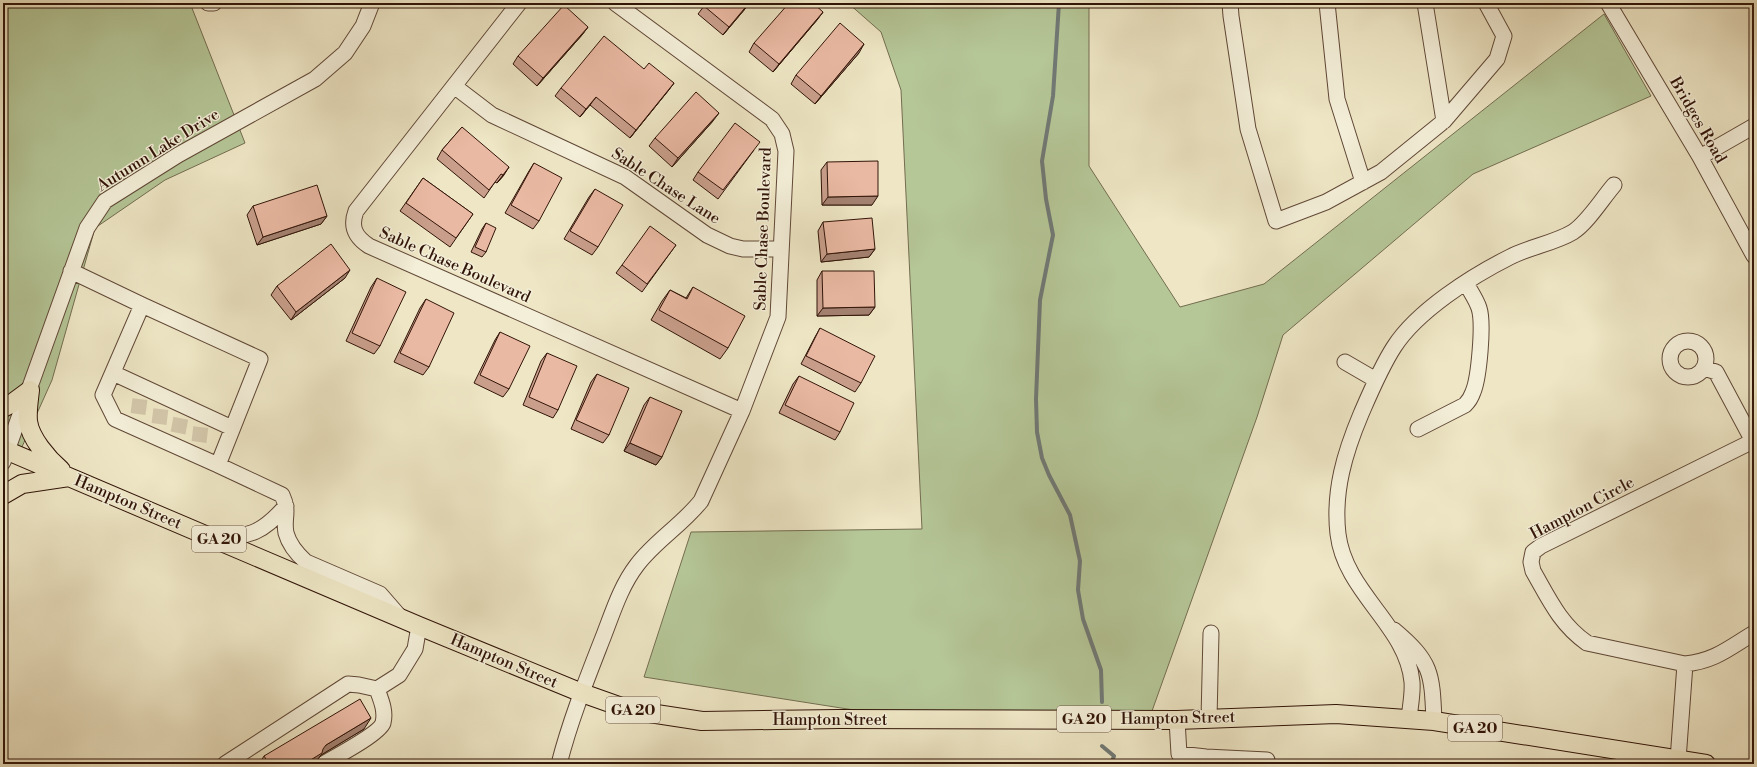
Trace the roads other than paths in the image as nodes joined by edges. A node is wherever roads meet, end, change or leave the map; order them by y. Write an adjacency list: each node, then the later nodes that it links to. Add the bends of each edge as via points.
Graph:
1 (208, 3): 2 (street)
2 (214, 3)
3 (372, 3): 19 (street, Autumn Lake Drive, via 363,26 345,53 315,79 178,155 105,200 87,228)
4 (519, 3): 11 (street, Sable Chase Boulevard)
5 (615, 3): 17 (street, Sable Chase Boulevard, via 772,119 778,127 786,151)
6 (1230, 3): 15 (street, via 1248,129 1276,221 1326,202)
7 (1327, 3): 15 (street, via 1337,99)
8 (1425, 3): 12 (street)
9 (1486, 3): 12 (street, via 1504,36 1497,59)
10 (1608, 3): 14 (street, Bridges Road)
11 (454, 86): 17 (street, Sable Chase Lane, via 492,115 625,177 707,235 743,249); 29 (street, Sable Chase Boulevard, via 356,211 352,220 357,237 369,246)
12 (1444, 121): 15 (street, via 1381,172)
13 (1754, 126): 14 (street)
14 (1700, 157): 18 (street, Bridges Road)
15 (1363, 182)
16 (1614, 185): 20 (street, via 1580,227 1510,256)
17 (780, 249): 29 (street, Sable Chase Boulevard, via 778,317)
18 (1754, 256)
19 (72, 271): 21 (street); 26 (street, Autumn Lake Drive)
20 (1466, 284): 25 (street, via 1421,315 1395,346); 31 (street, via 1476,300 1481,318 1474,390 1465,405)
21 (142, 305): 24 (street); 30 (street, via 260,359)
22 (1345, 362): 25 (street)
23 (1704, 368): 32 (street, Hampton Circle, via 1716,372)
24 (113, 373): 27 (street); 27 (street, via 103,394 116,419)
25 (1376, 380): 40 (street, via 1348,444 1336,519 1346,566 1363,594)
26 (30, 390): 28 (main road); 33 (street, Autumn Lake Drive); 35 (main road, via 28,423 49,460)
27 (139, 407): 30 (street, via 162,402 202,420); 34 (street, via 158,430 198,448)
28 (3, 408)
29 (742, 411): 46 (street, Sable Chase Boulevard, via 702,501 653,547 636,566 625,585)
30 (232, 428): 34 (street)
31 (1418, 429)
32 (1754, 442): 44 (street, Hampton Circle, via 1533,552 1532,571 1565,624 1575,635 1587,643)
33 (5, 454): 35 (main road, Hampton Street / GA 20)
34 (218, 465): 37 (street, via 282,495)
35 (69, 477): 36 (main road, via 22,484); 38 (main road, Hampton Street / GA 20)
36 (3, 495)
37 (286, 506): 38 (street, via 264,528 245,536); 39 (street, via 286,532 298,555 306,562 380,594)
38 (217, 539): 39 (main road, Hampton Street / GA 20)
39 (401, 618): 41 (main road, Hampton Street / GA 20)
40 (1388, 624): 48 (street, via 1410,670 1412,693); 50 (street, via 1411,644 1426,663 1432,683)
41 (419, 626): 45 (street, via 415,649 399,675); 46 (main road, Hampton Street / GA 20)
42 (1212, 633): 47 (street)
43 (1754, 633): 44 (street, Hampton Circle, via 1712,659)
44 (1685, 664): 52 (street)
45 (376, 689): 53 (street, via 348,684); 54 (street, via 384,708 382,724 372,735)
46 (582, 693): 49 (main road, Hampton Street / GA 20, via 630,710 702,721); 55 (street, Sable Chase Boulevard)
47 (1209, 719): 48 (main road, Hampton Street / GA 20, via 1336,714); 49 (main road, Hampton Street / GA 20)
48 (1408, 719): 50 (main road, Hampton Street / GA 20)
49 (1177, 720): 51 (street, via 1180,754)
50 (1434, 721): 52 (main road, Hampton Street / GA 20)
51 (1267, 760)
52 (1691, 762)
53 (225, 764)
54 (323, 764)
55 (559, 764)

